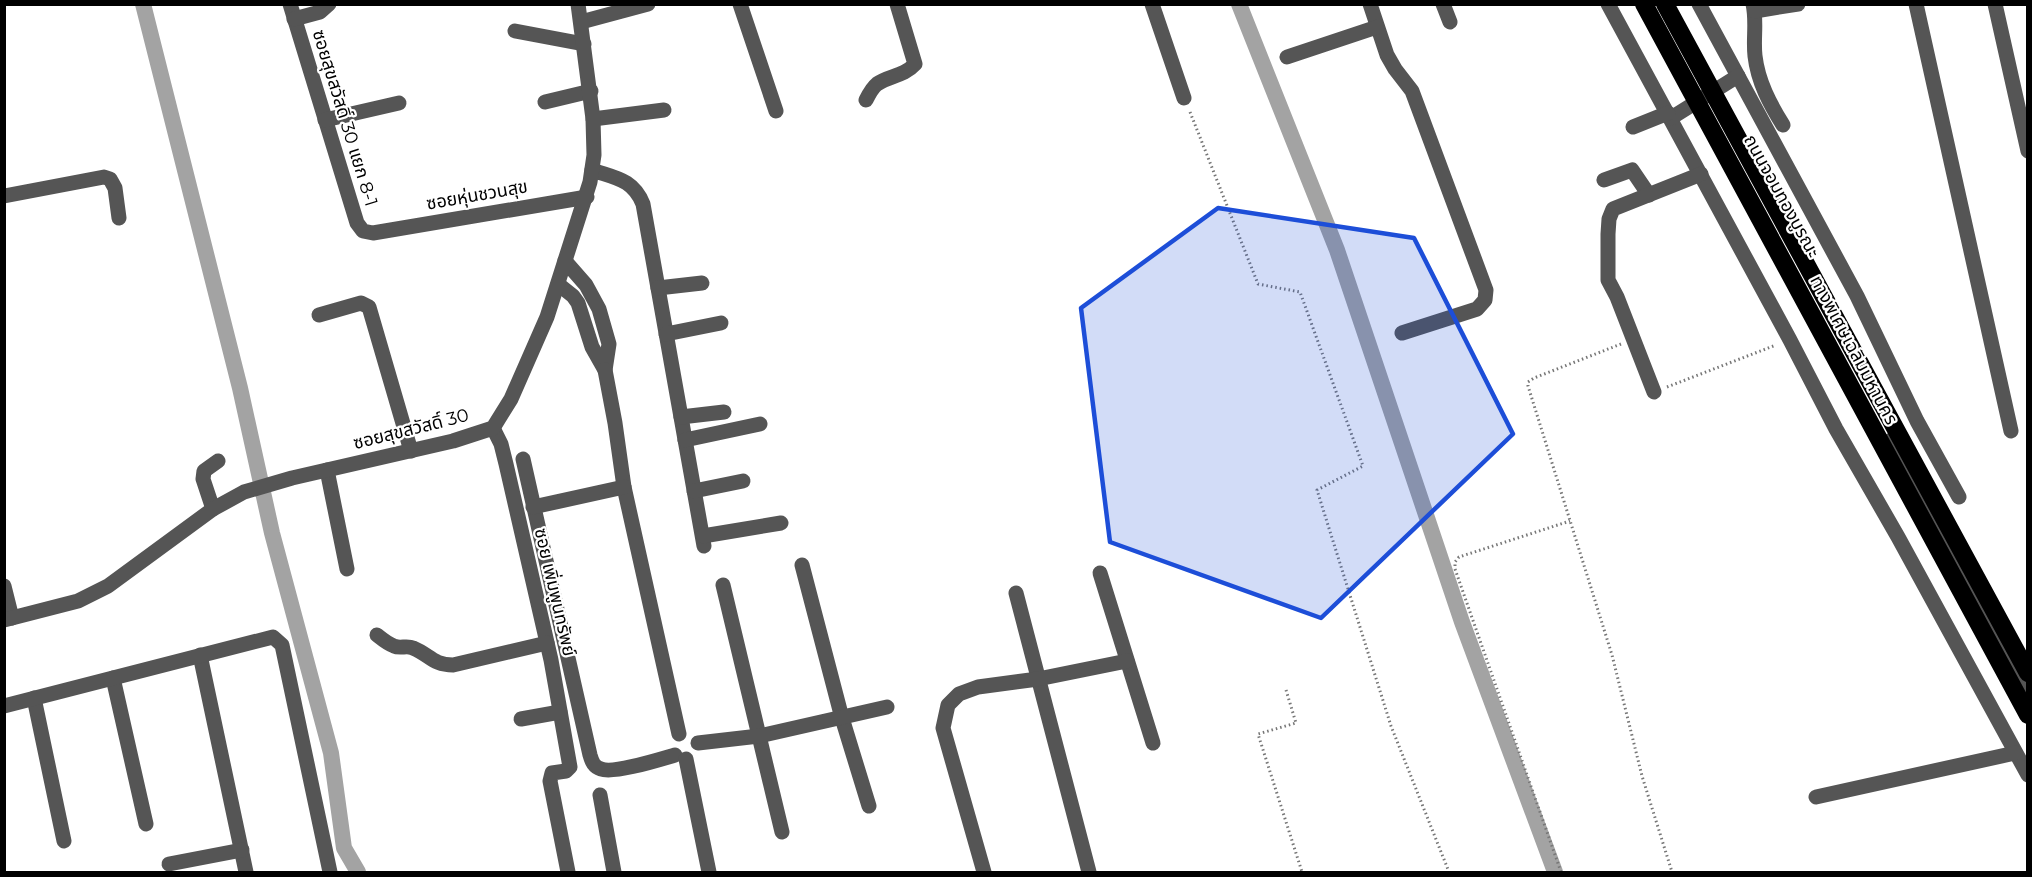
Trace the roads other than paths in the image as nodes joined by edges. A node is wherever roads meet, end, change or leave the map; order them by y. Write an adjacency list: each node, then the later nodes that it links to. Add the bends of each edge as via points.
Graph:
1 (329, 4): 18 (street, via 320,12)
2 (578, 4): 19 (street, ซอยสุขสวัสดิ์ 30)
3 (648, 4): 19 (street)
4 (740, 4): 33 (street)
5 (897, 4): 29 (street, via 915,64 908,72 876,85)
6 (1152, 4): 28 (street)
7 (1370, 4): 21 (street)
8 (1443, 4): 20 (street)
9 (1608, 4): 34 (street)
10 (1644, 4): 94 (highway, ทางพิเศษเฉลิมมหานคร)
11 (1656, 4): 27 (street, ถนนจอมทองบูรณะ)
12 (1665, 4): 86 (highway, ทางพิเศษเฉลิมมหานคร)
13 (1699, 4): 25 (street)
14 (1798, 4): 17 (street)
15 (1916, 4): 62 (street)
16 (1995, 4): 39 (street)
17 (1754, 8): 37 (street, via 1755,56 1760,77)
18 (292, 12): 36 (street, ซอยสุขสวัสดิ์ 30 แยก 8-1)
19 (581, 22): 23 (street, ซอยสุขสวัสดิ์ 30)
20 (1450, 22)
21 (1377, 27): 24 (street); 54 (street, via 1395,69 1412,91 1486,290 1485,300 1477,309)
22 (515, 31): 23 (street)
23 (584, 44): 26 (street, ซอยสุขสวัสดิ์ 30)
24 (1287, 57)
25 (1738, 76): 27 (street); 71 (street, via 1857,296 1917,421)
26 (591, 90): 30 (street); 35 (street, ซอยสุขสวัสดิ์ 30)
27 (1706, 96): 34 (street); 89 (street, ถนนจอมทองบูรณะ)
28 (1184, 98)
29 (866, 100)
30 (545, 102)
31 (399, 103): 36 (street)
32 (664, 110): 35 (street)
33 (776, 111)
34 (1669, 115): 38 (street); 41 (street)
35 (593, 119): 40 (street, ซอยสุขสวัสดิ์ 30)
36 (326, 120): 47 (street, ซอยสุขสวัสดิ์ 30 แยก 8-1, via 357,223 363,231)
37 (1783, 125)
38 (1633, 127)
39 (2028, 151)
40 (592, 170): 45 (street, ซอยสุขสวัสดิ์ 30); 51 (street, via 628,182 639,195)
41 (1701, 174): 43 (street); 101 (street)
42 (1604, 180): 43 (street, via 1632,170)
43 (1649, 195): 57 (street, via 1613,208 1609,219 1608,280)
44 (4, 196): 46 (street, via 104,177 115,188)
45 (587, 196): 47 (street, ซอยหุ่นชวนสุข); 48 (street, ซอยสุขสวัสดิ์ 30)
46 (119, 218)
47 (373, 232)
48 (565, 261): 50 (street, ซอยสุขสวัสดิ์ 30); 56 (street, via 600,309 609,344)
49 (702, 283): 51 (street)
50 (558, 284): 56 (street, via 578,303 592,347); 61 (street, ซอยสุขสวัสดิ์ 30, via 516,388)
51 (658, 288): 55 (street)
52 (319, 315): 64 (street, via 361,303 369,307)
53 (721, 323): 55 (street)
54 (1402, 333)
55 (666, 334): 59 (street)
56 (605, 370): 69 (street)
57 (1654, 392)
58 (724, 412): 59 (street)
59 (681, 417): 63 (street)
60 (760, 424): 63 (street)
61 (493, 428): 64 (street, ซอยสุขสวัสดิ์ 30); 83 (street, ซอย เพิ่มพูนทรัพย์, via 501,444)
62 (2011, 431)
63 (685, 440): 70 (street)
64 (411, 451): 67 (street, ซอยสุขสวัสดิ์ 30)
65 (524, 459): 72 (street)
66 (218, 461): 73 (street, via 204,471 202,479)
67 (327, 470): 73 (street, ซอยสุขสวัสดิ์ 30, via 244,492); 76 (street)
68 (743, 481): 70 (street)
69 (624, 487): 72 (street); 97 (street)
70 (694, 492): 74 (street, via 704,541)
71 (1959, 497)
72 (533, 507): 102 (street, via 594,765 614,770)
73 (213, 509): 81 (street, ซอยสุขสวัสดิ์ 30, via 108,586 78,602)
74 (781, 523)
75 (802, 565): 95 (street)
76 (347, 569)
77 (1100, 573): 85 (street)
78 (723, 585): 98 (street)
79 (4, 586): 81 (street)
80 (1016, 593): 88 (street)
81 (8, 619)
82 (377, 635): 83 (street, via 395,647 410,646 442,665)
83 (547, 643): 93 (street, ซอย เพิ่มพูนทรัพย์)
84 (200, 655): 87 (street); 110 (street); 113 (street, via 273,637 282,645)
85 (1128, 661): 88 (street); 100 (street)
86 (2028, 673)
87 (113, 678): 90 (street); 107 (street)
88 (1038, 679): 117 (street, via 978,687 959,694 948,705 943,728); 118 (street)
89 (2028, 691)
90 (34, 698): 91 (street); 109 (street)
91 (4, 706)
92 (888, 707): 95 (street)
93 (560, 712): 96 (street); 114 (street, ซอย เพิ่มพูนทรัพย์, via 570,767 552,774 550,781)
94 (2028, 715)
95 (842, 718): 98 (street); 106 (street)
96 (521, 719)
97 (679, 735): 99 (street, via 691,734); 102 (street, via 673,750)
98 (759, 736): 99 (street); 108 (street)
99 (698, 743): 102 (street, via 696,754)
100 (1153, 743)
101 (2015, 753): 103 (street); 105 (street)
102 (681, 757): 116 (street)
103 (2028, 775)
104 (600, 795): 115 (street)
105 (1816, 797)
106 (868, 806)
107 (146, 824)
108 (782, 831)
109 (64, 841)
110 (242, 850): 111 (street); 112 (street)
111 (169, 864)
112 (246, 873)
113 (330, 873)
114 (568, 873)
115 (614, 873)
116 (709, 873)
117 (984, 873)
118 (1089, 873)

